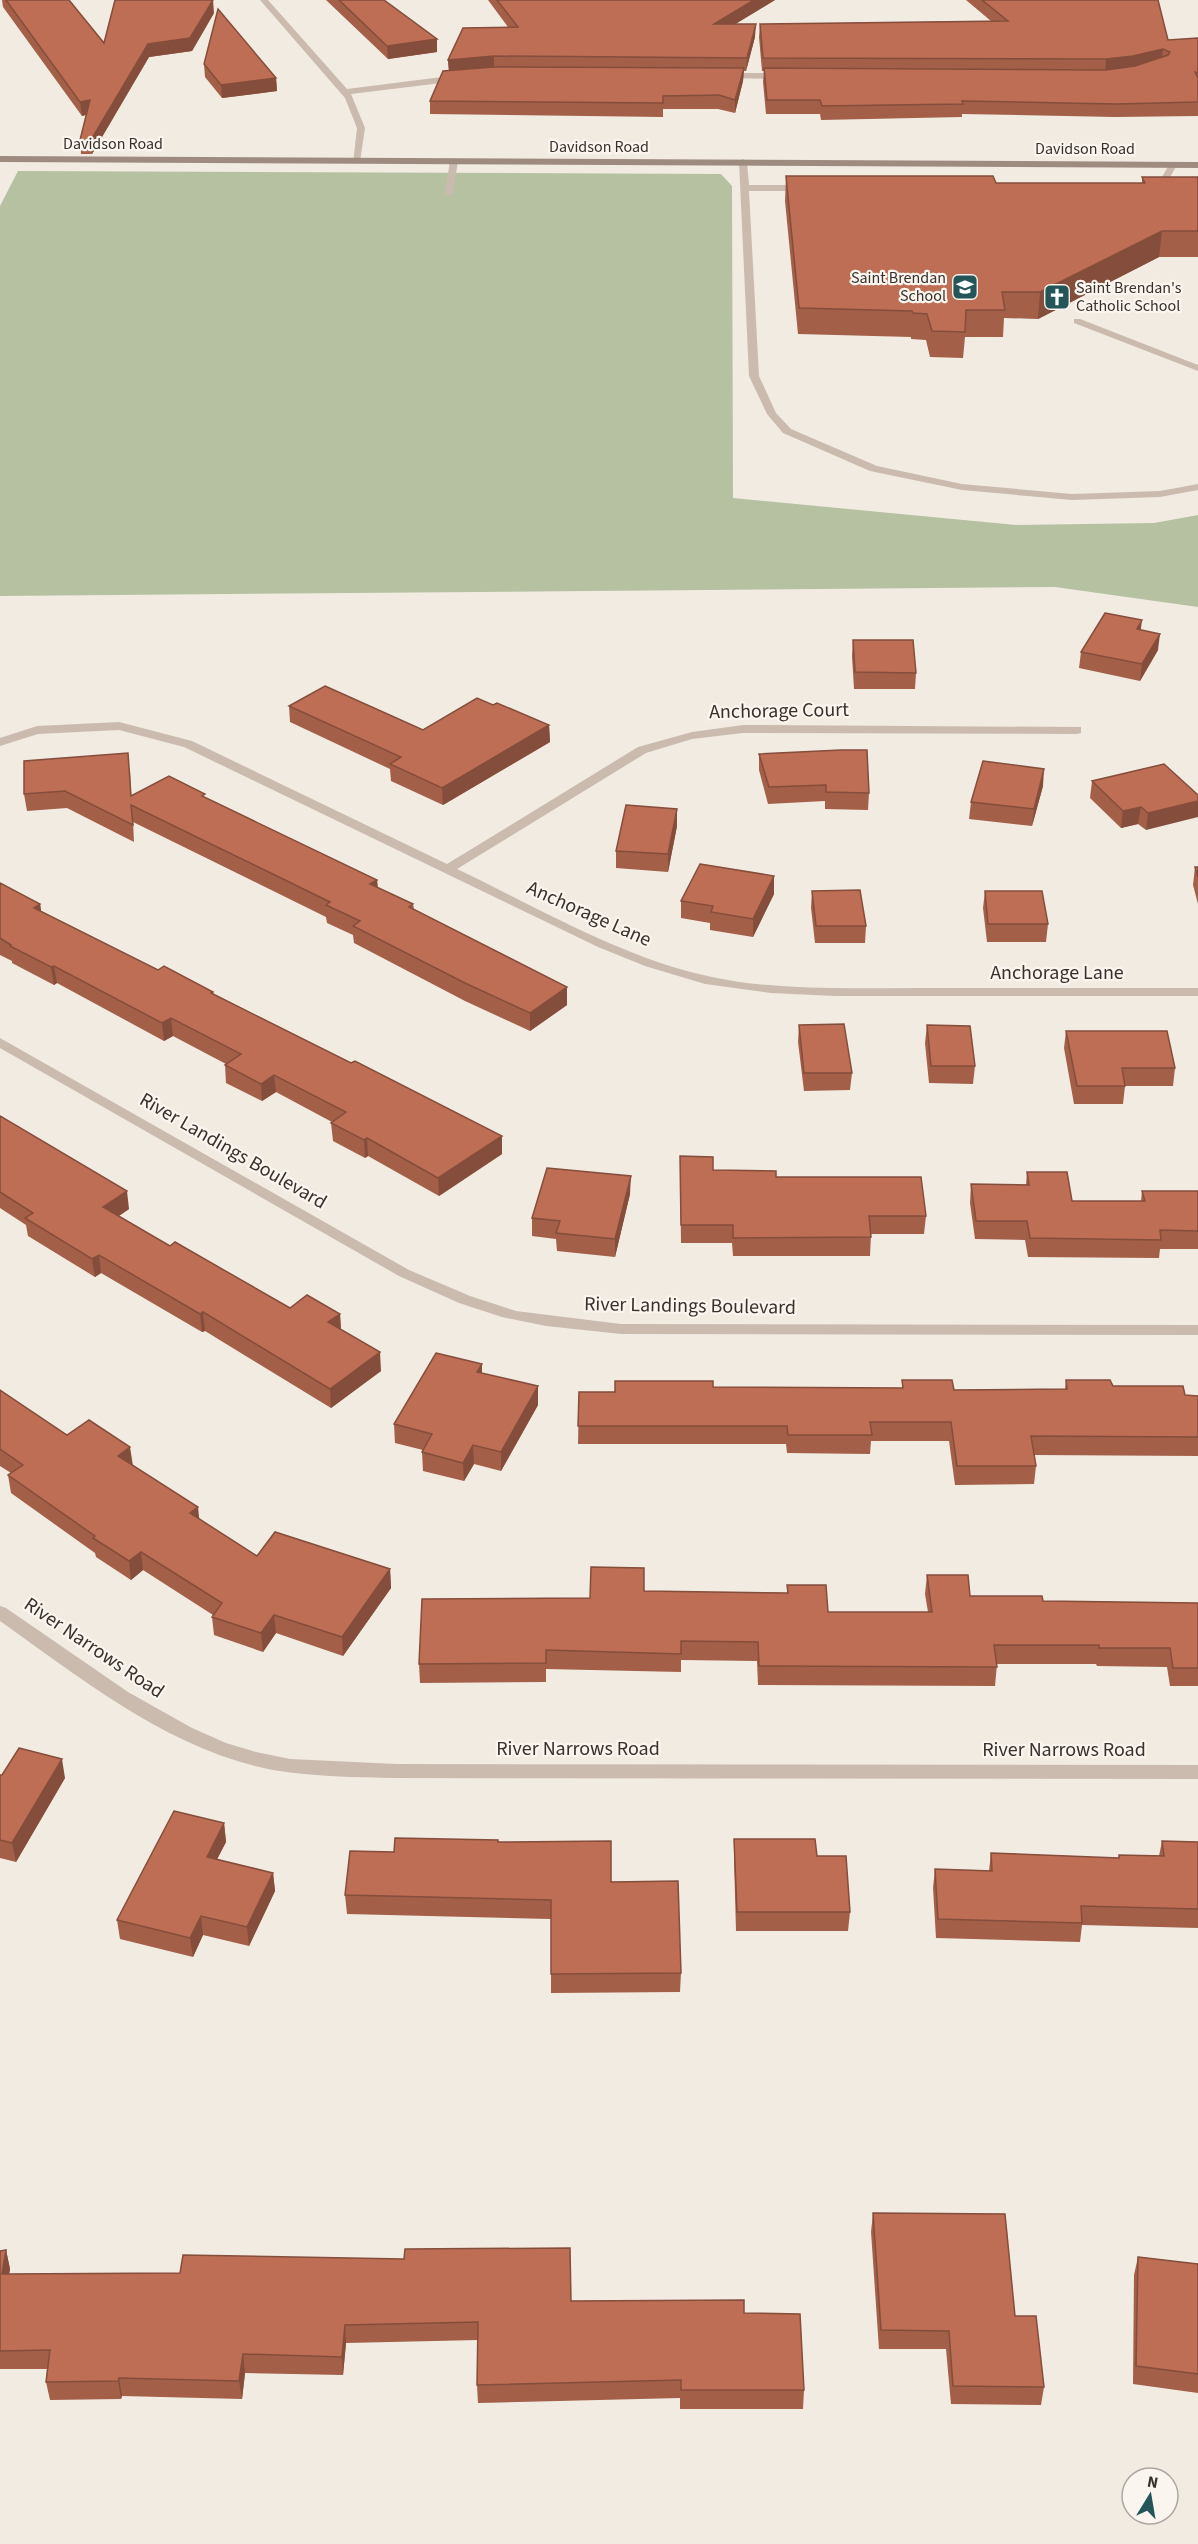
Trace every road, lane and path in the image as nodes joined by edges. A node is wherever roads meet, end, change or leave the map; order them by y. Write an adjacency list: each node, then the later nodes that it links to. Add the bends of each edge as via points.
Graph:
1 (264, 0): 5 (street)
2 (717, 76): 3 (street)
3 (788, 76)
4 (465, 77): 5 (street)
5 (345, 92): 7 (street, via 361,128)
6 (0, 159): 7 (main road, Davidson Road)
7 (356, 160): 8 (main road, Davidson Road)
8 (454, 161): 9 (main road, Davidson Road); 15 (street)
9 (743, 162): 10 (main road, Davidson Road); 12 (street)
10 (1173, 165): 11 (main road, Davidson Road); 14 (street, via 1162,184 1164,191)
11 (1198, 165)
12 (744, 188): 13 (street); 18 (street, via 754,376 772,414 787,431 874,469 962,487 1072,497 1160,494)
13 (811, 188)
14 (1152, 191)
15 (449, 194)
16 (1077, 321): 17 (street)
17 (1198, 368)
18 (1198, 487)
19 (1077, 730): 21 (street, Anchorage Court, via 743,729 673,738 642,750)
20 (0, 742): 21 (street, Anchorage Lane, via 37,730 118,726 188,744)
21 (447, 869): 22 (street, Anchorage Lane, via 603,944 710,981 835,992)
22 (1198, 992)
23 (0, 1042): 24 (street, River Landings Boulevard, via 404,1273 504,1313 621,1329)
24 (1198, 1330)
25 (0, 1612): 26 (street, River Narrows Road, via 139,1709 194,1736 256,1759 323,1769)
26 (1198, 1772)

